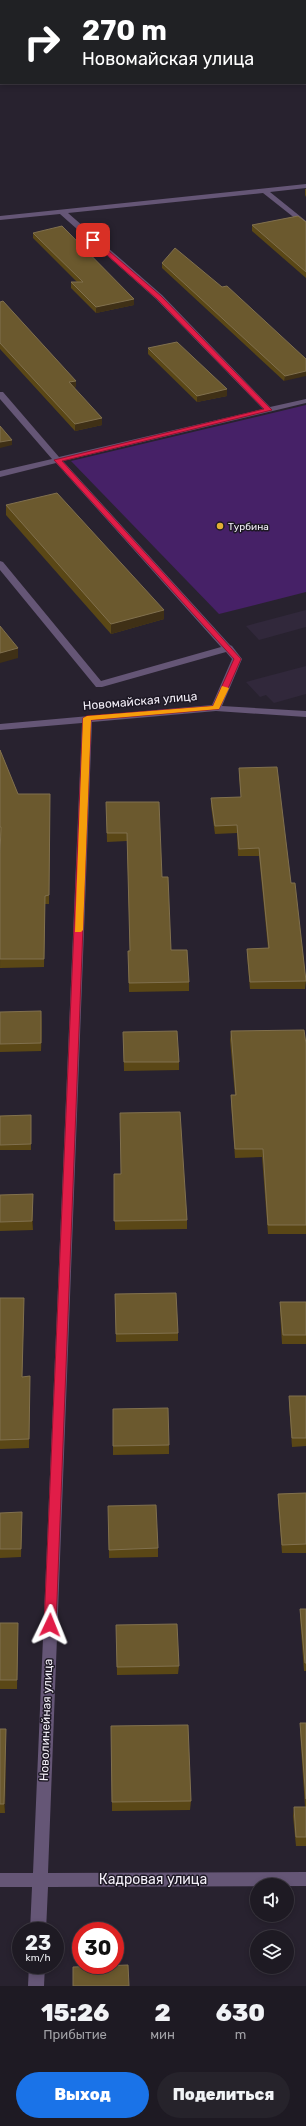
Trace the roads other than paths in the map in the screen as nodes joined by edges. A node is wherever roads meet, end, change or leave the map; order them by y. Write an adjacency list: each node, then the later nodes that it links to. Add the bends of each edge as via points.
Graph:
1 (306, 186): 2 (street)
2 (264, 190): 3 (street); 5 (street)
3 (60, 211): 4 (street); 8 (street, via 159,297)
4 (0, 218)
5 (306, 224)
6 (0, 394): 9 (street)
7 (306, 401): 8 (street)
8 (268, 410): 9 (street)
9 (58, 460): 10 (street); 12 (street)
10 (0, 474)
11 (0, 564): 12 (street, via 99,685)
12 (229, 648): 13 (street, via 238,659)
13 (216, 708): 14 (street, Новомайская улица); 15 (street, Новомайская улица)
14 (306, 714)
15 (87, 718): 16 (street, Новомайская улица); 19 (street, Новолинейная улица)
16 (0, 727)
17 (306, 1879): 19 (street, Кадровая улица)
18 (0, 1880): 19 (street, Кадровая улица)
19 (39, 1880): 20 (street, Новолинейная улица)
20 (38, 1922)
21 (37, 1974): 22 (street)
22 (36, 1986)

